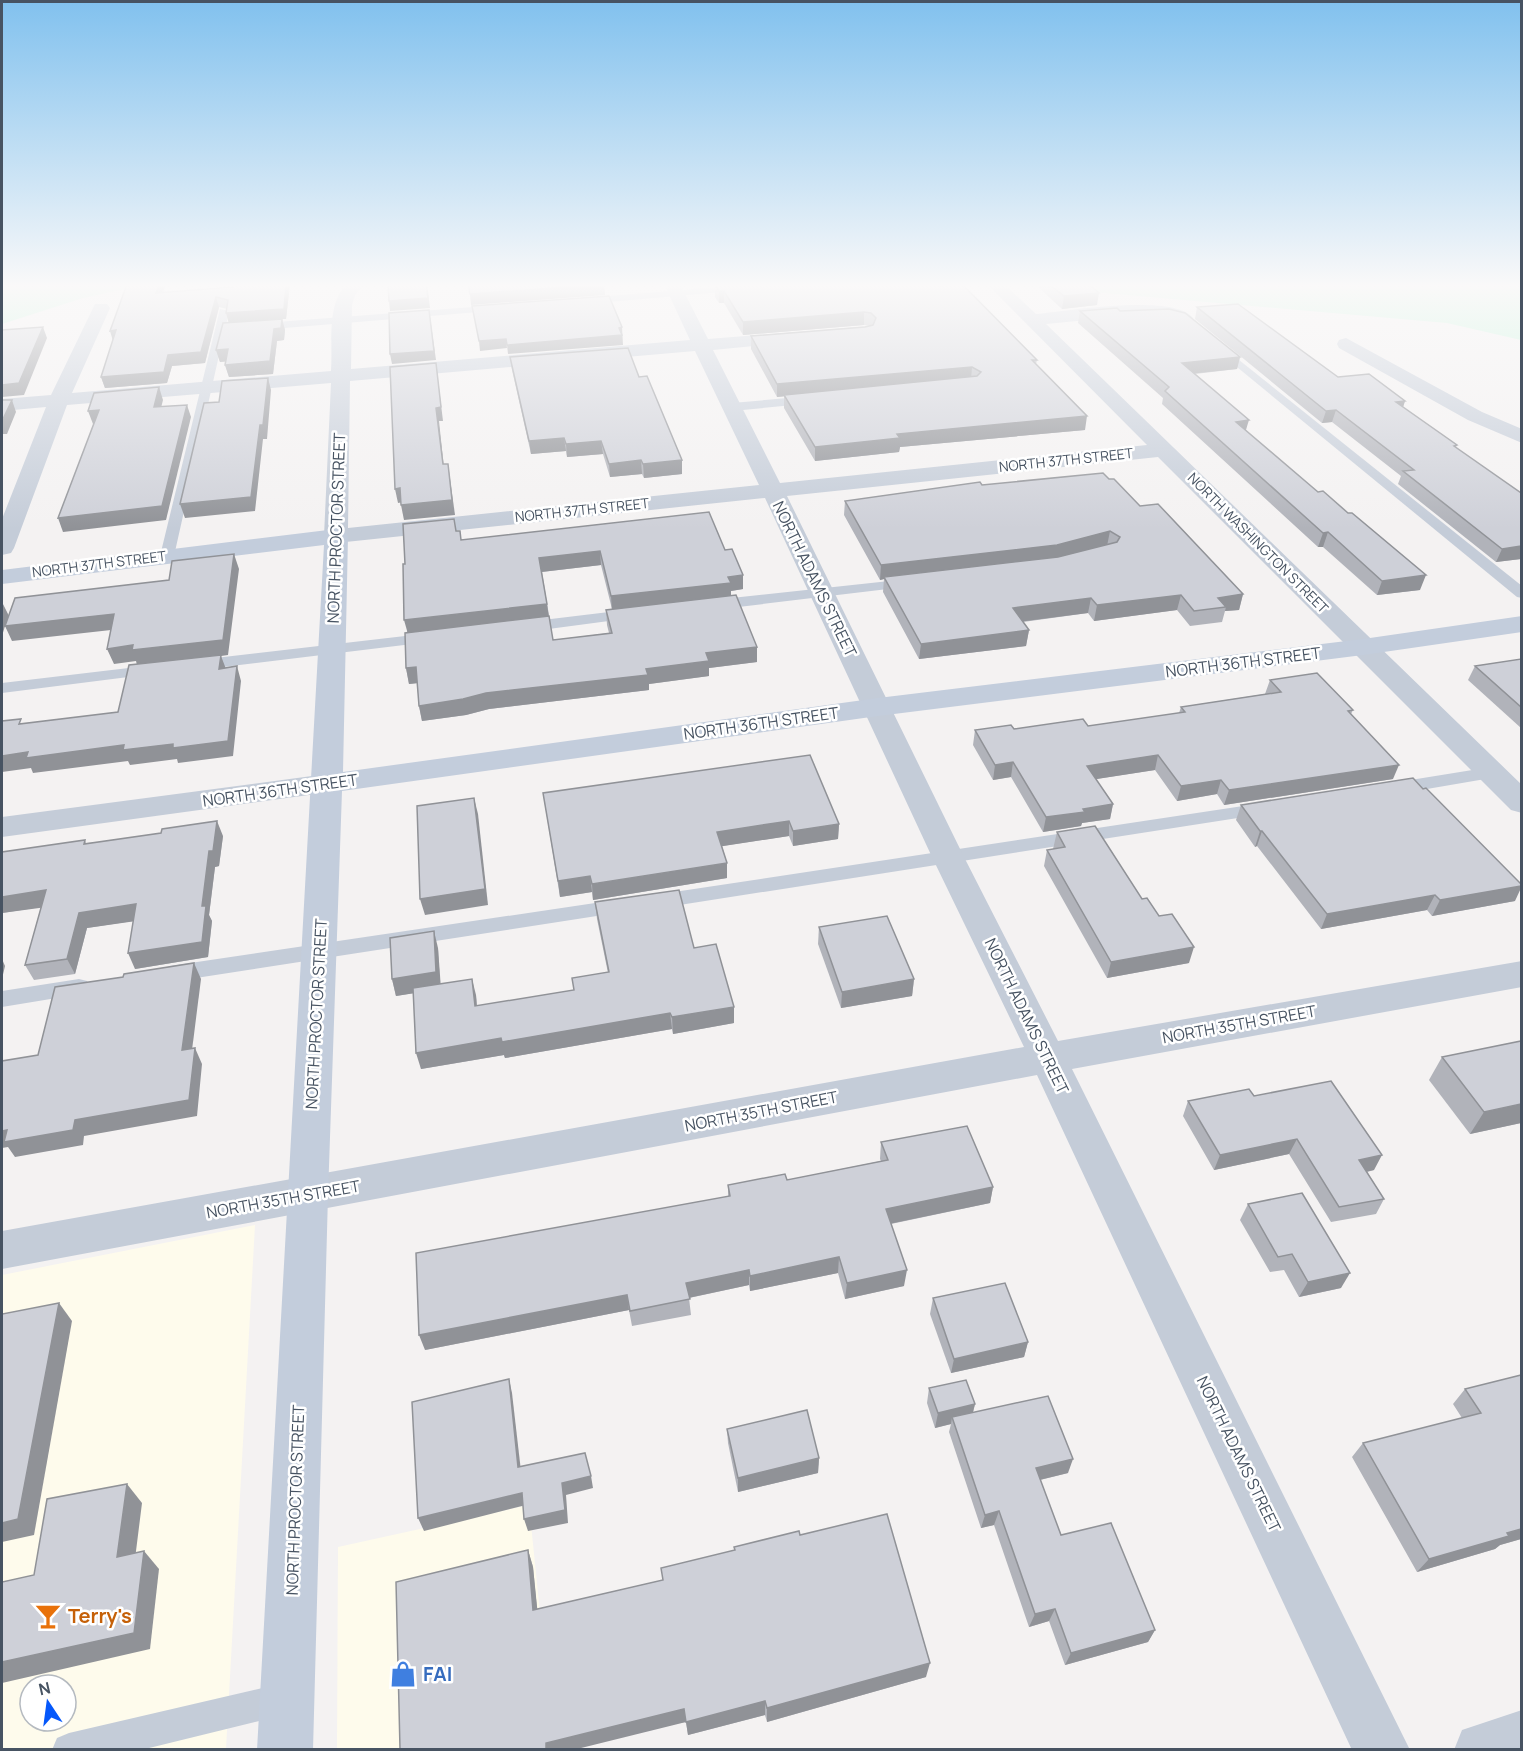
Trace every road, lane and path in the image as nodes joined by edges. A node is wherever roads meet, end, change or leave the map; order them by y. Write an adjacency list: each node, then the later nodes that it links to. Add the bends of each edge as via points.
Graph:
1 (75, 366): 12 (street)
2 (210, 366): 10 (lane)
3 (341, 366): 9 (street, NORTH PROCTOR STREET)
4 (453, 366): 9 (street)
5 (712, 366): 14 (street, NORTH ADAMS STREET)
6 (1078, 366): 16 (street, NORTH WASHINGTON STREET)
7 (1243, 366): 24 (lane)
8 (1385, 366): 15 (street)
9 (341, 375): 10 (street); 18 (street, NORTH PROCTOR STREET)
10 (205, 387): 12 (street); 20 (lane)
11 (827, 399): 14 (lane)
12 (59, 400): 13 (street); 19 (street)
13 (2, 405)
14 (732, 408): 17 (street, NORTH ADAMS STREET)
15 (1521, 437)
16 (1164, 450): 17 (street, NORTH 37TH STREET); 30 (street, NORTH WASHINGTON STREET)
17 (772, 490): 18 (street, NORTH 37TH STREET); 23 (street, NORTH ADAMS STREET)
18 (336, 536): 20 (street, NORTH 37TH STREET); 31 (street, NORTH PROCTOR STREET)
19 (2, 548)
20 (167, 556): 21 (street, NORTH 37TH STREET)
21 (2, 577)
22 (927, 581): 23 (lane)
23 (822, 593): 25 (lane); 33 (street, NORTH ADAMS STREET)
24 (1521, 594)
25 (693, 608)
26 (647, 613): 28 (lane)
27 (1521, 624): 30 (street, NORTH 36TH STREET)
28 (507, 629)
29 (448, 636): 31 (lane)
30 (1363, 647): 33 (street, NORTH 36TH STREET); 34 (street, NORTH WASHINGTON STREET)
31 (332, 649): 32 (lane); 35 (street, NORTH PROCTOR STREET)
32 (2, 688)
33 (878, 707): 35 (street, NORTH 36TH STREET); 40 (street, NORTH ADAMS STREET)
34 (1491, 773): 36 (lane); 37 (street, NORTH WASHINGTON STREET)
35 (327, 784): 39 (street, NORTH 36TH STREET); 41 (street, NORTH PROCTOR STREET)
36 (1373, 792)
37 (1521, 803)
38 (1278, 806): 40 (lane)
39 (2, 827)
40 (948, 857): 41 (lane); 46 (street, NORTH ADAMS STREET)
41 (319, 952): 43 (lane); 47 (street, NORTH PROCTOR STREET)
42 (1521, 974): 46 (street, NORTH 35TH STREET)
43 (154, 976)
44 (96, 985): 45 (lane)
45 (2, 999)
46 (1048, 1058): 47 (street, NORTH 35TH STREET); 53 (street, NORTH ADAMS STREET)
47 (307, 1195): 48 (street, NORTH 35TH STREET); 49 (street, NORTH PROCTOR STREET)
48 (2, 1250)
49 (287, 1698): 51 (lane); 52 (street, NORTH PROCTOR STREET)
50 (1521, 1738): 54 (street)
51 (69, 1749)
52 (285, 1749)
53 (1382, 1749)
54 (1482, 1749)

